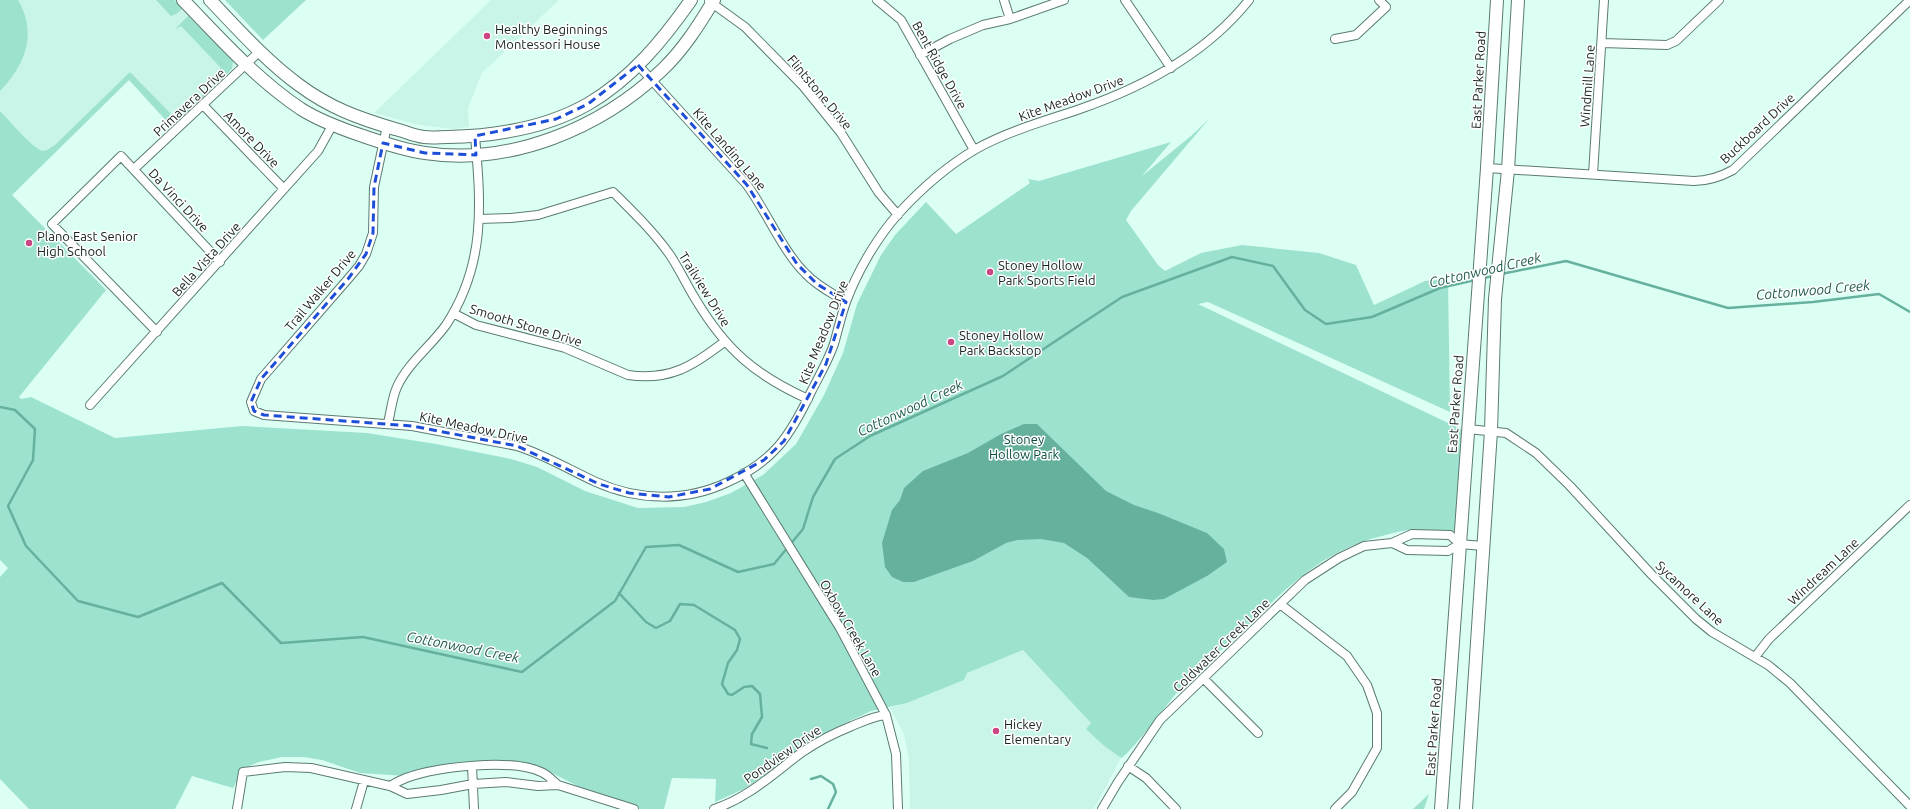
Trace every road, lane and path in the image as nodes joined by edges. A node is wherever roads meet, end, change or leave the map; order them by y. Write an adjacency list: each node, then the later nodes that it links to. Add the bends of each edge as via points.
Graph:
1 (183, 0): 21 (main road)
2 (210, 0): 19 (main road)
3 (691, 0): 22 (main road, via 668,33)
4 (877, 0): 20 (street, Bent Ridge Drive, via 901,20)
5 (1004, 0): 16 (street)
6 (1064, 0): 16 (street)
7 (1125, 0): 23 (street)
8 (1249, 0): 23 (street, Kite Meadow Drive, via 1221,30)
9 (1379, 0): 17 (street, via 1386,7 1356,35)
10 (1497, 0): 32 (main road, East Parker Road)
11 (1518, 0): 34 (main road)
12 (1604, 0): 18 (street, Windmill Lane)
13 (1720, 0): 18 (street, via 1676,41 1667,45)
14 (1910, 0): 35 (street, Buckboard Drive, via 1733,170 1706,181)
15 (711, 1): 24 (main road, via 684,46); 37 (street, Flintstone Drive, via 745,27 803,86 841,133 879,193)
16 (1010, 19): 20 (street, via 983,25)
17 (1335, 39)
18 (1602, 43): 35 (street, Windmill Lane)
19 (260, 51): 21 (street, Primavera Drive); 27 (main road, via 299,85 336,108)
20 (920, 55): 30 (street, Bent Ridge Drive)
21 (246, 65): 25 (street, Primavera Drive); 26 (main road, via 302,109)
22 (638, 66): 24 (street, Kite Landing Lane); 28 (main road, via 588,104 556,119)
23 (1171, 68): 30 (street, Kite Meadow Drive, via 1112,97 1027,127)
24 (652, 79): 31 (main road, via 616,107 589,123 556,137 511,150); 40 (street, Kite Landing Lane, via 759,200 802,270 817,284)
25 (203, 105): 33 (street, Primavera Drive); 36 (street, Amore Drive)
26 (333, 124): 29 (main road); 36 (street, Bella Vista Drive, via 318,151)
27 (387, 126): 28 (main road, via 423,137); 29 (street, Trail Walker Drive)
28 (475, 136): 31 (street)
29 (383, 144): 31 (main road, via 425,153); 46 (street, Trail Walker Drive, via 374,187 373,233 366,254 359,266 261,379 251,402)
30 (974, 150): 37 (street, Kite Meadow Drive, via 926,186)
31 (476, 155): 38 (street)
32 (1487, 168): 34 (street, Buckboard Drive); 48 (main road, East Parker Road)
33 (134, 169): 39 (street, Da Vinci Drive); 42 (street, Da Vinci Drive, via 121,156 52,224)
34 (1508, 170): 35 (street, Buckboard Drive); 49 (main road, via 1495,299)
35 (1593, 174)
36 (284, 189): 39 (street, Bella Vista Drive)
37 (898, 215): 40 (street, Kite Meadow Drive, via 870,254)
38 (479, 219): 41 (street, via 479,234 472,267); 43 (street, Trailview Drive, via 538,215 613,192 669,254)
39 (220, 262): 42 (street, Bella Vista Drive)
40 (846, 302): 44 (street, Kite Meadow Drive, via 831,351)
41 (453, 313): 43 (street, Smooth Stone Drive, via 476,325 565,348 638,377 686,368); 47 (street, via 435,341 402,378 394,396)
42 (157, 332): 45 (street, Bella Vista Drive)
43 (724, 342): 44 (street, Trailview Drive, via 761,374)
44 (808, 399): 50 (street, Kite Meadow Drive, via 784,441 764,460)
45 (90, 405)
46 (254, 411): 47 (street, Kite Meadow Drive, via 264,415)
47 (388, 423): 50 (street, Kite Meadow Drive, via 517,446 599,484 644,496 669,497 699,493)
48 (1468, 429): 49 (street, Sycamore Lane); 53 (main road, East Parker Road)
49 (1491, 431): 54 (main road); 56 (street, Sycamore Lane, via 1510,435 1536,453 1696,619 1712,632)
50 (744, 473): 58 (street, Oxbow Creek Lane, via 840,628)
51 (1910, 505): 56 (street, Windream Lane, via 1769,639)
52 (1392, 543): 53 (street, Coldwater Creek Lane, via 1407,550 1448,551); 53 (street, Coldwater Creek Lane, via 1412,534 1450,535); 55 (street, Coldwater Creek Lane, via 1364,546 1339,558 1305,580)
53 (1460, 544): 54 (street, Coldwater Creek Lane); 76 (main road, East Parker Road)
54 (1483, 546): 77 (main road)
55 (1280, 604): 57 (street, Coldwater Creek Lane); 75 (street, via 1348,656 1367,685 1377,713 1377,748 1352,792)
56 (1755, 657): 66 (street, Sycamore Lane, via 1801,692)
57 (1203, 678): 59 (street); 61 (street, Coldwater Creek Lane, via 1160,720)
58 (886, 715): 71 (street, Pondview Drive, via 874,716 831,734 744,796); 72 (street, Oxbow Creek Lane, via 896,754)
59 (1258, 733)
60 (472, 766): 63 (street); 64 (street, via 514,766 541,772); 65 (street, via 406,778)
61 (1128, 766): 73 (street, Coldwater Creek Lane); 74 (street, via 1146,778)
62 (364, 781): 65 (street); 67 (street, via 311,768 284,767 243,772); 68 (street)
63 (473, 784): 64 (street, via 506,782 538,786); 65 (street, via 407,794); 69 (street)
64 (558, 785): 70 (street)
65 (390, 786)
66 (1910, 806)
67 (237, 809)
68 (356, 809)
69 (474, 809)
70 (634, 809)
71 (714, 809)
72 (898, 809)
73 (1102, 809)
74 (1176, 809)
75 (1335, 809)
76 (1440, 809)
77 (1466, 809)

